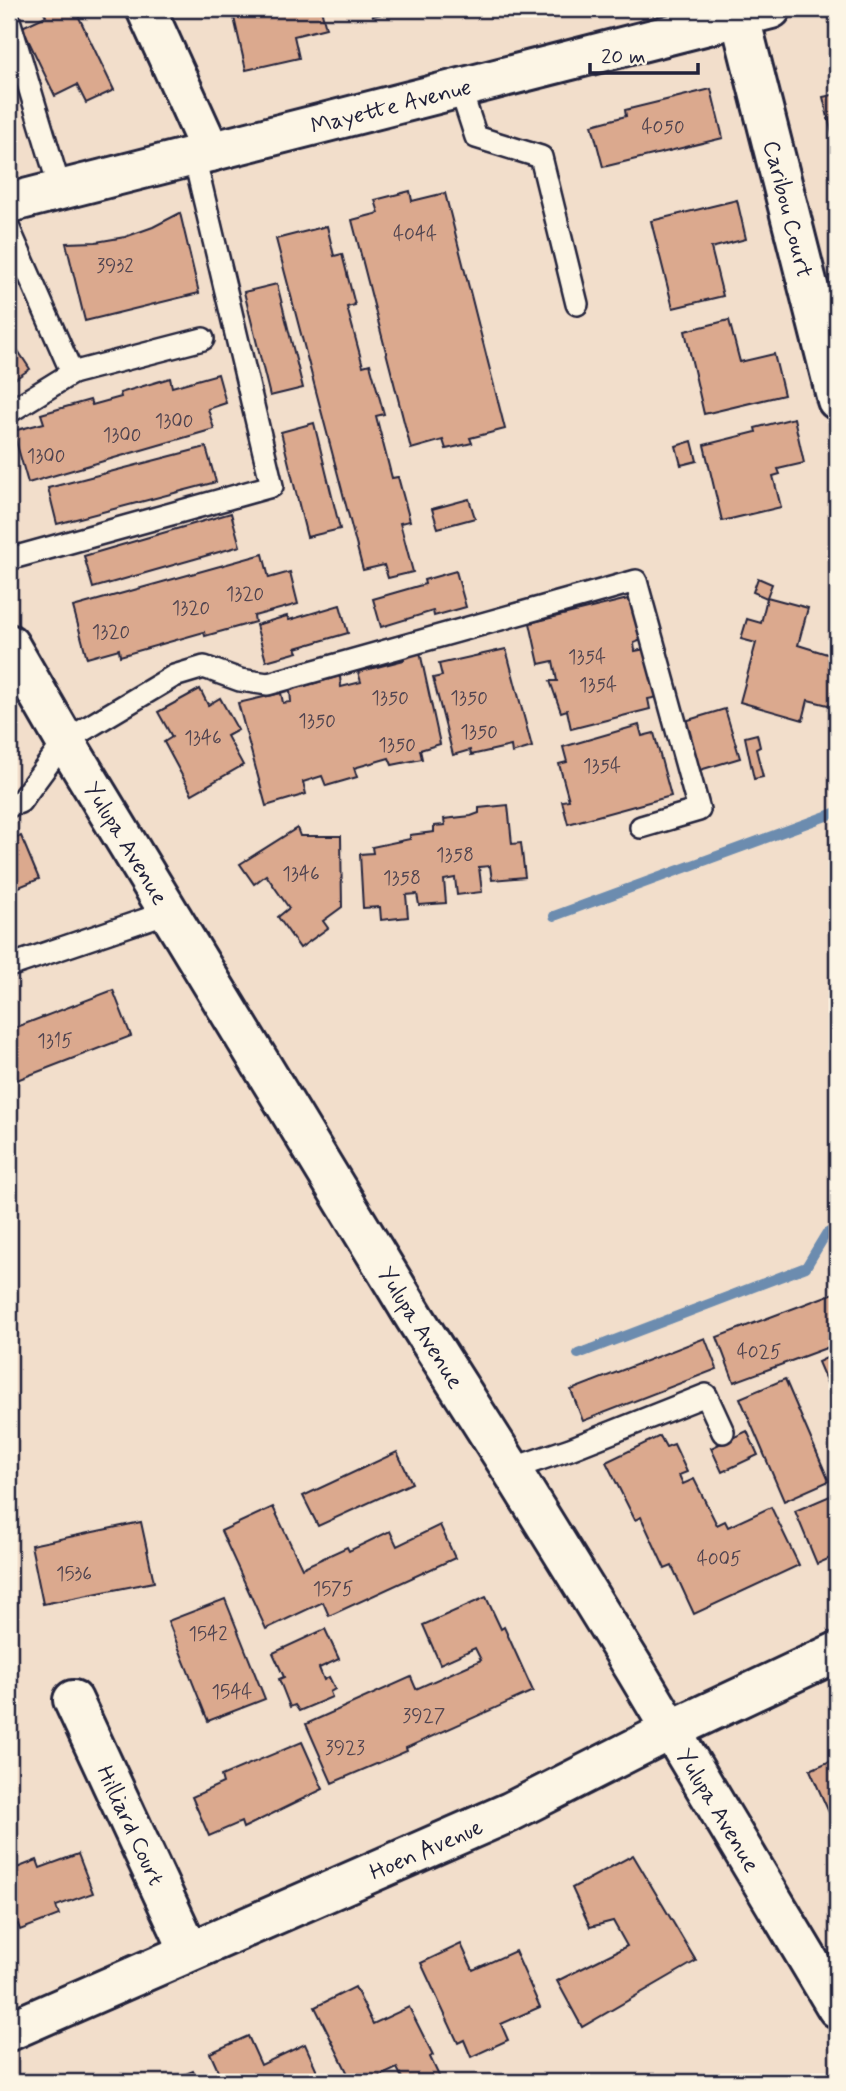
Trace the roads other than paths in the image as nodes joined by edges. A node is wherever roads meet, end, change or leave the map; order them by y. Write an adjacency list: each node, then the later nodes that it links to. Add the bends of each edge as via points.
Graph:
1 (146, 9): 5 (street)
2 (755, 13): 4 (street, Mayette Avenue); 12 (street, Caribou Court)
3 (9, 20): 6 (lane)
4 (460, 88): 5 (street, Mayette Avenue); 9 (lane, via 477,136 541,157)
5 (202, 154): 6 (street, Mayette Avenue); 14 (lane, via 272,486)
6 (60, 189): 7 (street, Mayette Avenue)
7 (9, 203)
8 (9, 229): 11 (lane)
9 (577, 304)
10 (203, 339): 11 (lane)
11 (72, 373): 13 (lane)
12 (837, 400)
13 (9, 412)
14 (9, 559)
15 (9, 644): 16 (street, Yulupa Avenue)
16 (65, 741): 17 (lane, via 20,802); 18 (lane, via 174,676 204,667 268,684 636,581 699,810); 19 (street, Yulupa Avenue)
17 (9, 806)
18 (640, 827)
19 (168, 912): 20 (lane); 22 (street, Yulupa Avenue)
20 (9, 966)
21 (723, 1432): 22 (lane, via 706,1395)
22 (512, 1469): 25 (street, Yulupa Avenue)
23 (837, 1652): 25 (street, Hoen Avenue)
24 (73, 1700): 26 (street, Hilliard Court)
25 (671, 1730): 26 (street, Hoen Avenue, via 510,1812); 27 (street, Yulupa Avenue)
26 (189, 1950): 28 (street, Hoen Avenue)
27 (837, 2008)
28 (9, 2031)

